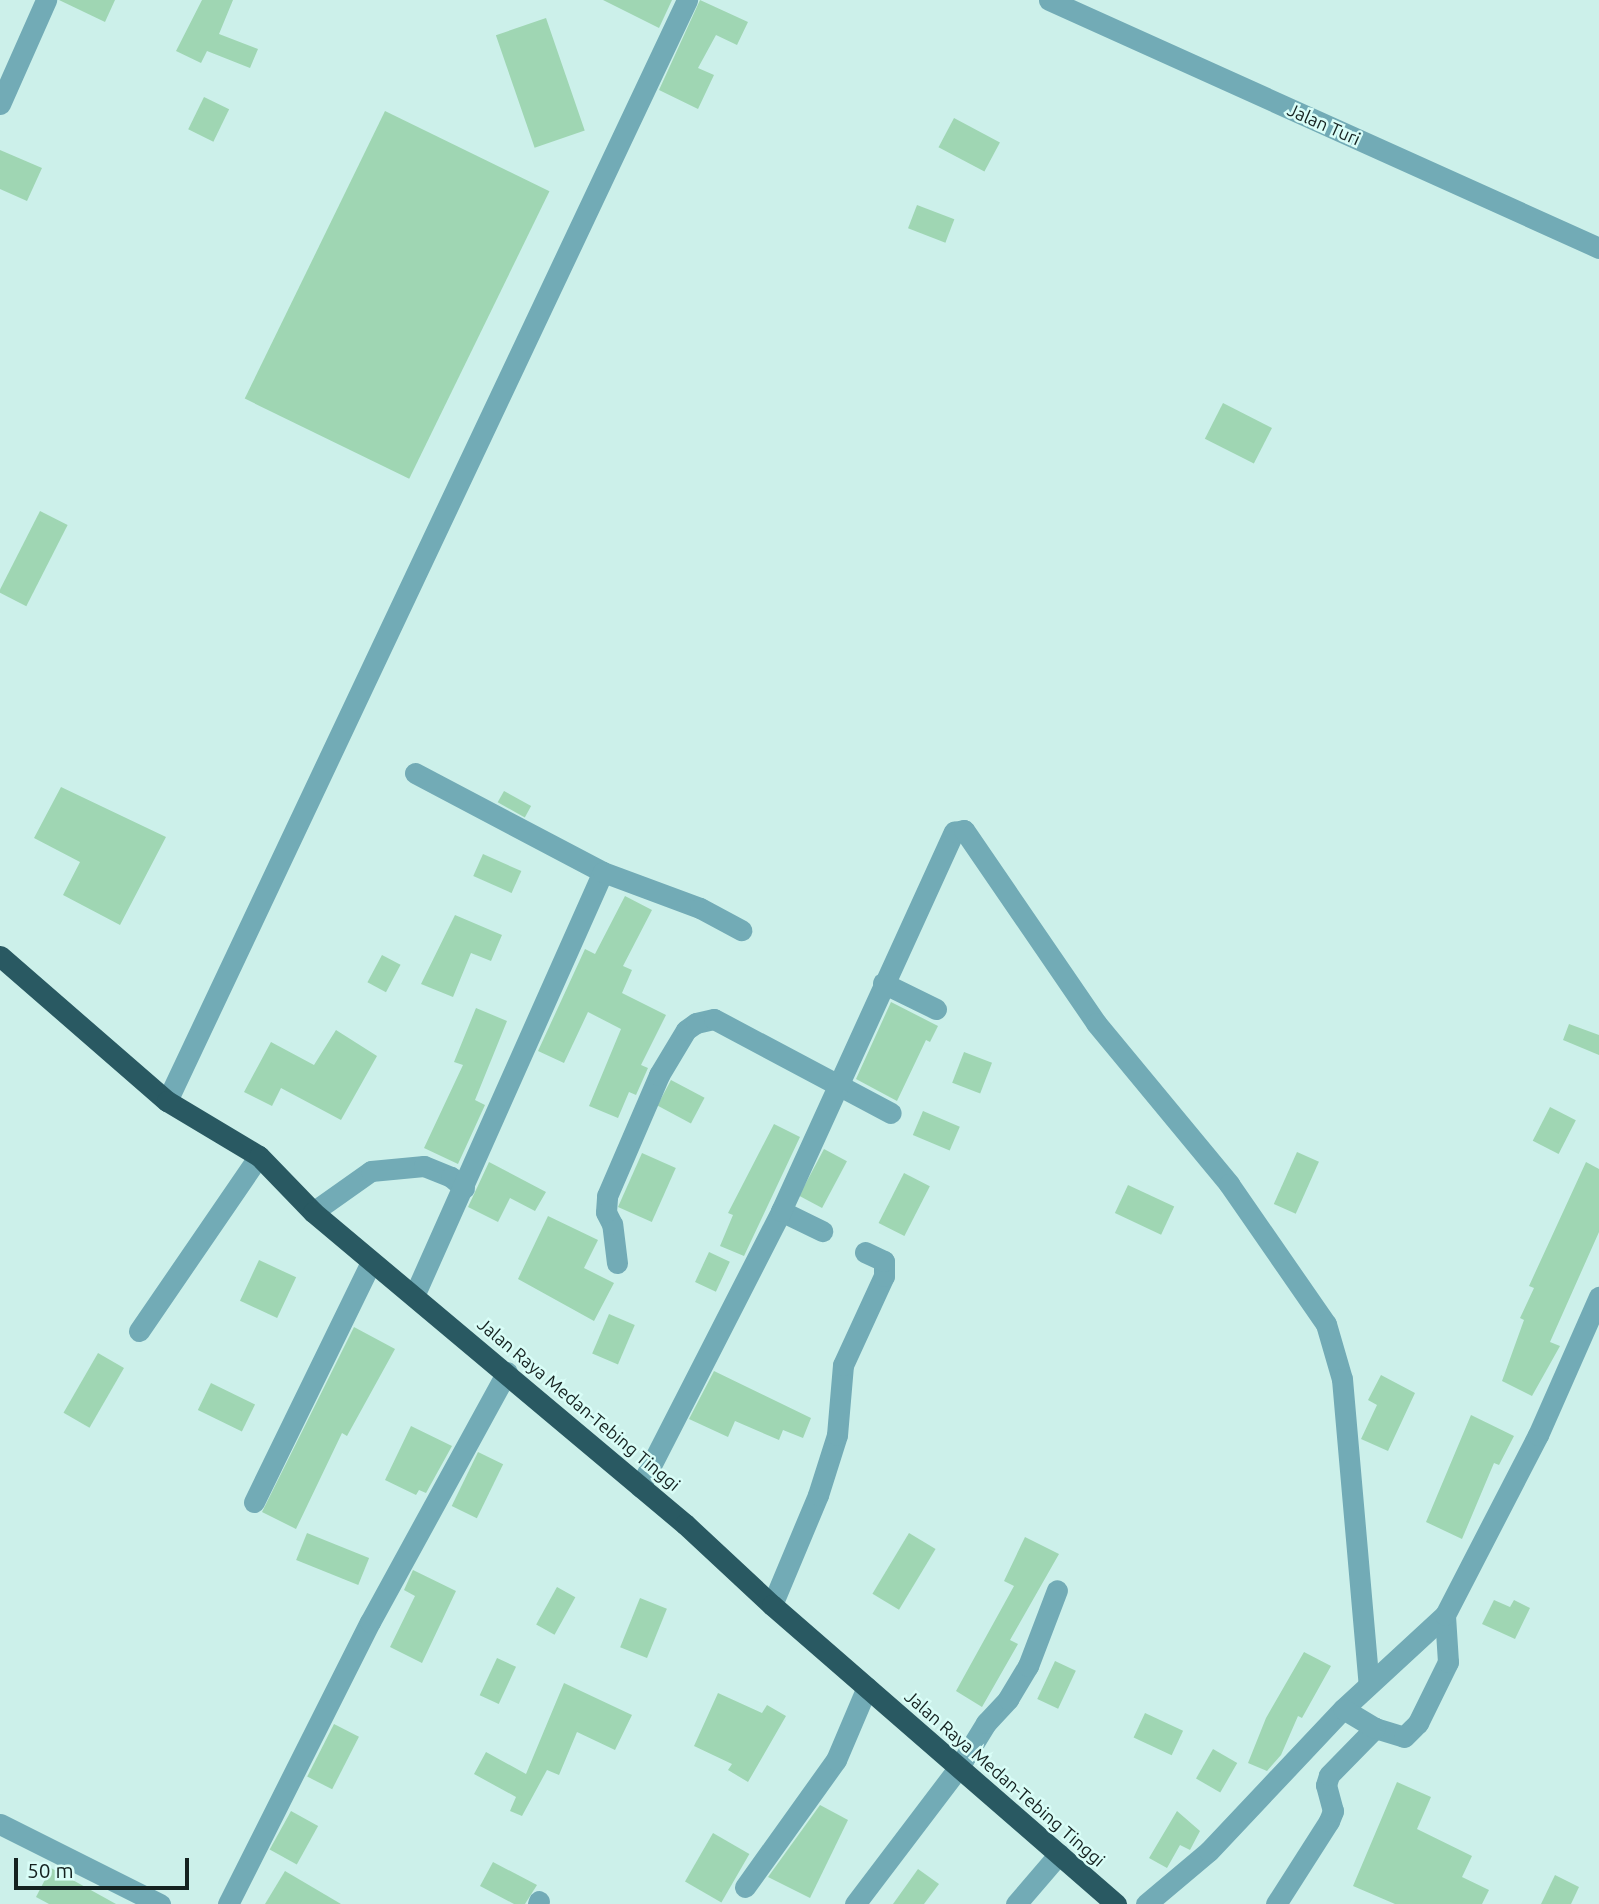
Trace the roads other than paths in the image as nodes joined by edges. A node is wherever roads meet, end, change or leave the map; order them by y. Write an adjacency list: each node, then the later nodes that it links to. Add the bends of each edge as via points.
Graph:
1 (46, 0): 4 (street)
2 (687, 0): 13 (street)
3 (1049, 0): 5 (street, Jalan Turi)
4 (0, 104)
5 (1599, 248)
6 (415, 773): 7 (street)
7 (603, 872): 8 (street, via 700,908); 16 (street)
8 (741, 930)
9 (0, 956): 13 (highway, Jalan Raya Medan-Tebing Tinggi)
10 (883, 984): 11 (street); 12 (street); 32 (street, via 954,832 964,830 1096,1023 1229,1184 1326,1324 1342,1379)
11 (936, 1009)
12 (838, 1087): 14 (street); 17 (street); 22 (street, via 714,1019 686,1030 659,1075 607,1196)
13 (167, 1101): 15 (highway, Jalan Raya Medan-Tebing Tinggi)
14 (891, 1113)
15 (259, 1156): 18 (highway, Jalan Raya Medan-Tebing Tinggi); 25 (street)
16 (464, 1188): 18 (street, via 452,1177 424,1166 372,1171); 23 (street)
17 (782, 1211): 19 (street); 27 (street)
18 (313, 1212): 21 (highway, Jalan Raya Medan-Tebing Tinggi)
19 (822, 1231)
20 (864, 1252): 30 (street, via 884,1261 884,1276 843,1365 837,1435 818,1495)
21 (371, 1262): 23 (highway, Jalan Raya Medan-Tebing Tinggi); 28 (street)
22 (617, 1263)
23 (414, 1296): 26 (highway, Jalan Raya Medan-Tebing Tinggi)
24 (1599, 1297): 31 (street, via 1538,1435)
25 (139, 1331)
26 (507, 1372): 27 (highway, Jalan Raya Medan-Tebing Tinggi); 41 (street, via 370,1622)
27 (640, 1487): 30 (highway, Jalan Raya Medan-Tebing Tinggi)
28 (254, 1502)
29 (1057, 1590): 36 (street, via 1027,1666)
30 (772, 1605): 33 (highway, Jalan Raya Medan-Tebing Tinggi)
31 (1445, 1615): 32 (street); 35 (street, via 1448,1662 1418,1723 1404,1737)
32 (1369, 1685): 34 (street)
33 (867, 1687): 36 (highway, Jalan Raya Medan-Tebing Tinggi); 39 (street, via 836,1760)
34 (1345, 1711): 35 (street); 45 (street, via 1209,1851)
35 (1370, 1726): 46 (street, via 1329,1776 1326,1785 1333,1811 1329,1821)
36 (959, 1767): 38 (highway, Jalan Raya Medan-Tebing Tinggi); 42 (street)
37 (0, 1824): 40 (street)
38 (1059, 1854): 43 (street); 44 (highway, Jalan Raya Medan-Tebing Tinggi)
39 (745, 1888)
40 (160, 1904)
41 (228, 1904)
42 (855, 1904)
43 (1016, 1904)
44 (1116, 1904)
45 (1146, 1904)
46 (1276, 1904)

